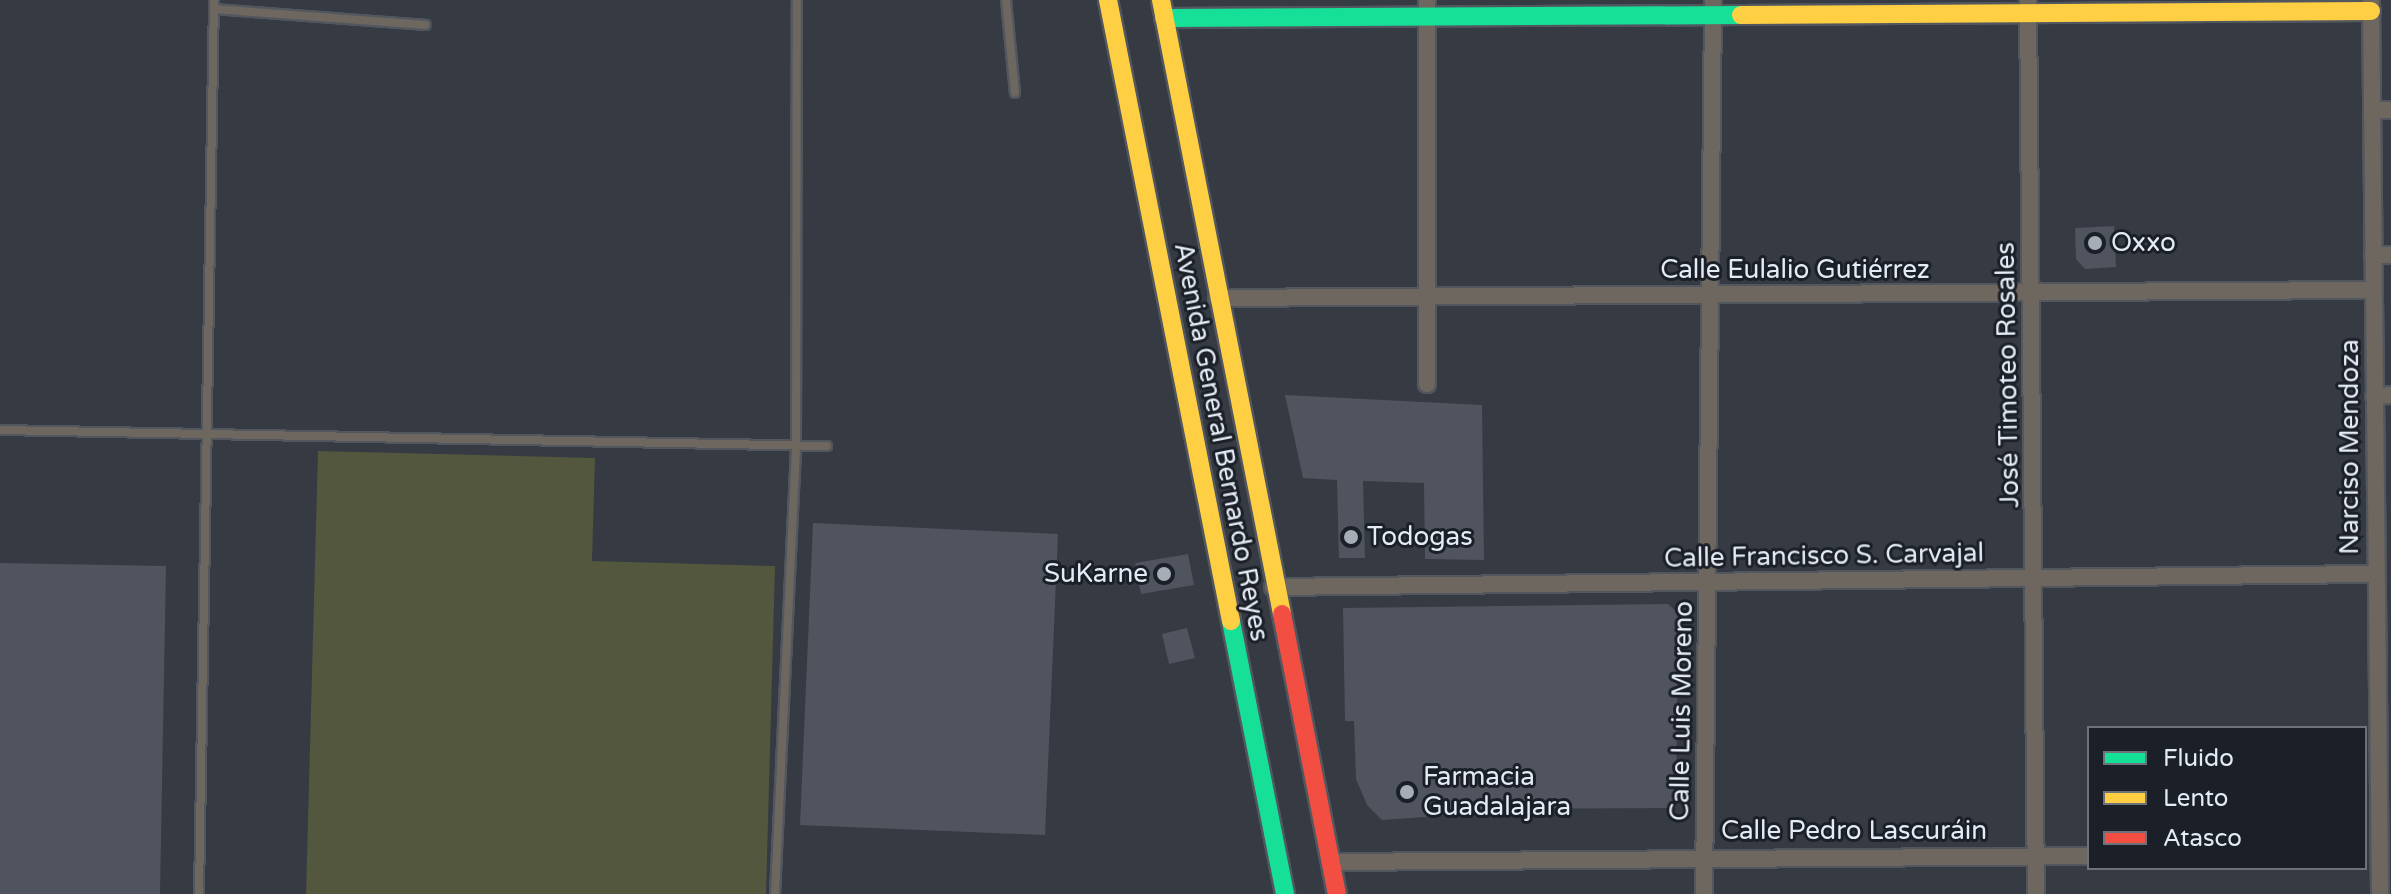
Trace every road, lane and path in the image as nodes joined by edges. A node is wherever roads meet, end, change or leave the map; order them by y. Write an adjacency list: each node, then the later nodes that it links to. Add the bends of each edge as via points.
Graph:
1 (797, 0): 26 (lane)
2 (1006, 0): 11 (lane)
3 (1108, 0): 41 (main road, Avenida General Bernardo Reyes)
4 (214, 5): 10 (lane); 24 (lane)
5 (2371, 5): 6 (main road); 12 (street, Narciso Mendoza)
6 (2028, 6): 7 (main road); 17 (street, José Timoteo Rosales)
7 (1713, 7): 8 (main road); 18 (street, Calle Luis Moreno)
8 (1427, 8): 9 (main road); 19 (street)
9 (1163, 9): 20 (main road, Avenida General Bernardo Reyes)
10 (425, 25)
11 (1015, 93)
12 (2372, 110): 13 (street); 14 (street, Narciso Mendoza)
13 (2391, 110)
14 (2373, 255): 15 (street); 16 (street, Narciso Mendoza)
15 (2391, 255)
16 (2373, 290): 17 (street, Calle Eulalio Gutiérrez); 22 (street, Narciso Mendoza)
17 (2031, 292): 18 (street, Calle Eulalio Gutiérrez); 29 (street, José Timoteo Rosales)
18 (1711, 295): 19 (street, Calle Eulalio Gutiérrez); 30 (street, Calle Luis Moreno)
19 (1427, 297): 20 (street, Calle Eulalio Gutiérrez); 21 (street)
20 (1217, 298): 31 (main road, Avenida General Bernardo Reyes)
21 (1427, 384)
22 (2383, 396): 27 (street, Narciso Mendoza)
23 (0, 430): 24 (lane)
24 (207, 431): 26 (lane); 39 (lane)
25 (827, 446): 26 (lane)
26 (796, 448): 40 (lane)
27 (2383, 539): 28 (street, Narciso Mendoza)
28 (2376, 574): 29 (street, Calle Francisco S. Carvajal); 32 (street, Narciso Mendoza)
29 (2034, 578): 30 (street, Calle Francisco S. Carvajal); 35 (street, José Timoteo Rosales)
30 (1707, 581): 31 (street, Calle Francisco S. Carvajal); 34 (street, Calle Luis Moreno)
31 (1273, 587): 38 (main road, Avenida General Bernardo Reyes)
32 (2384, 680): 33 (street, Narciso Mendoza)
33 (2385, 825): 37 (street, Narciso Mendoza)
34 (1704, 855): 35 (street, Calle Pedro Lascuráin); 38 (street, Calle Pedro Lascuráin); 43 (street, Calle Luis Moreno)
35 (2036, 856): 36 (street, Calle Pedro Lascuráin); 44 (street, José Timoteo Rosales)
36 (2087, 856)
37 (2372, 857): 45 (street, Narciso Mendoza)
38 (1331, 862): 42 (main road, Avenida General Bernardo Reyes)
39 (199, 894)
40 (775, 894)
41 (1285, 894)
42 (1337, 894)
43 (1704, 894)
44 (2036, 894)
45 (2380, 894)

